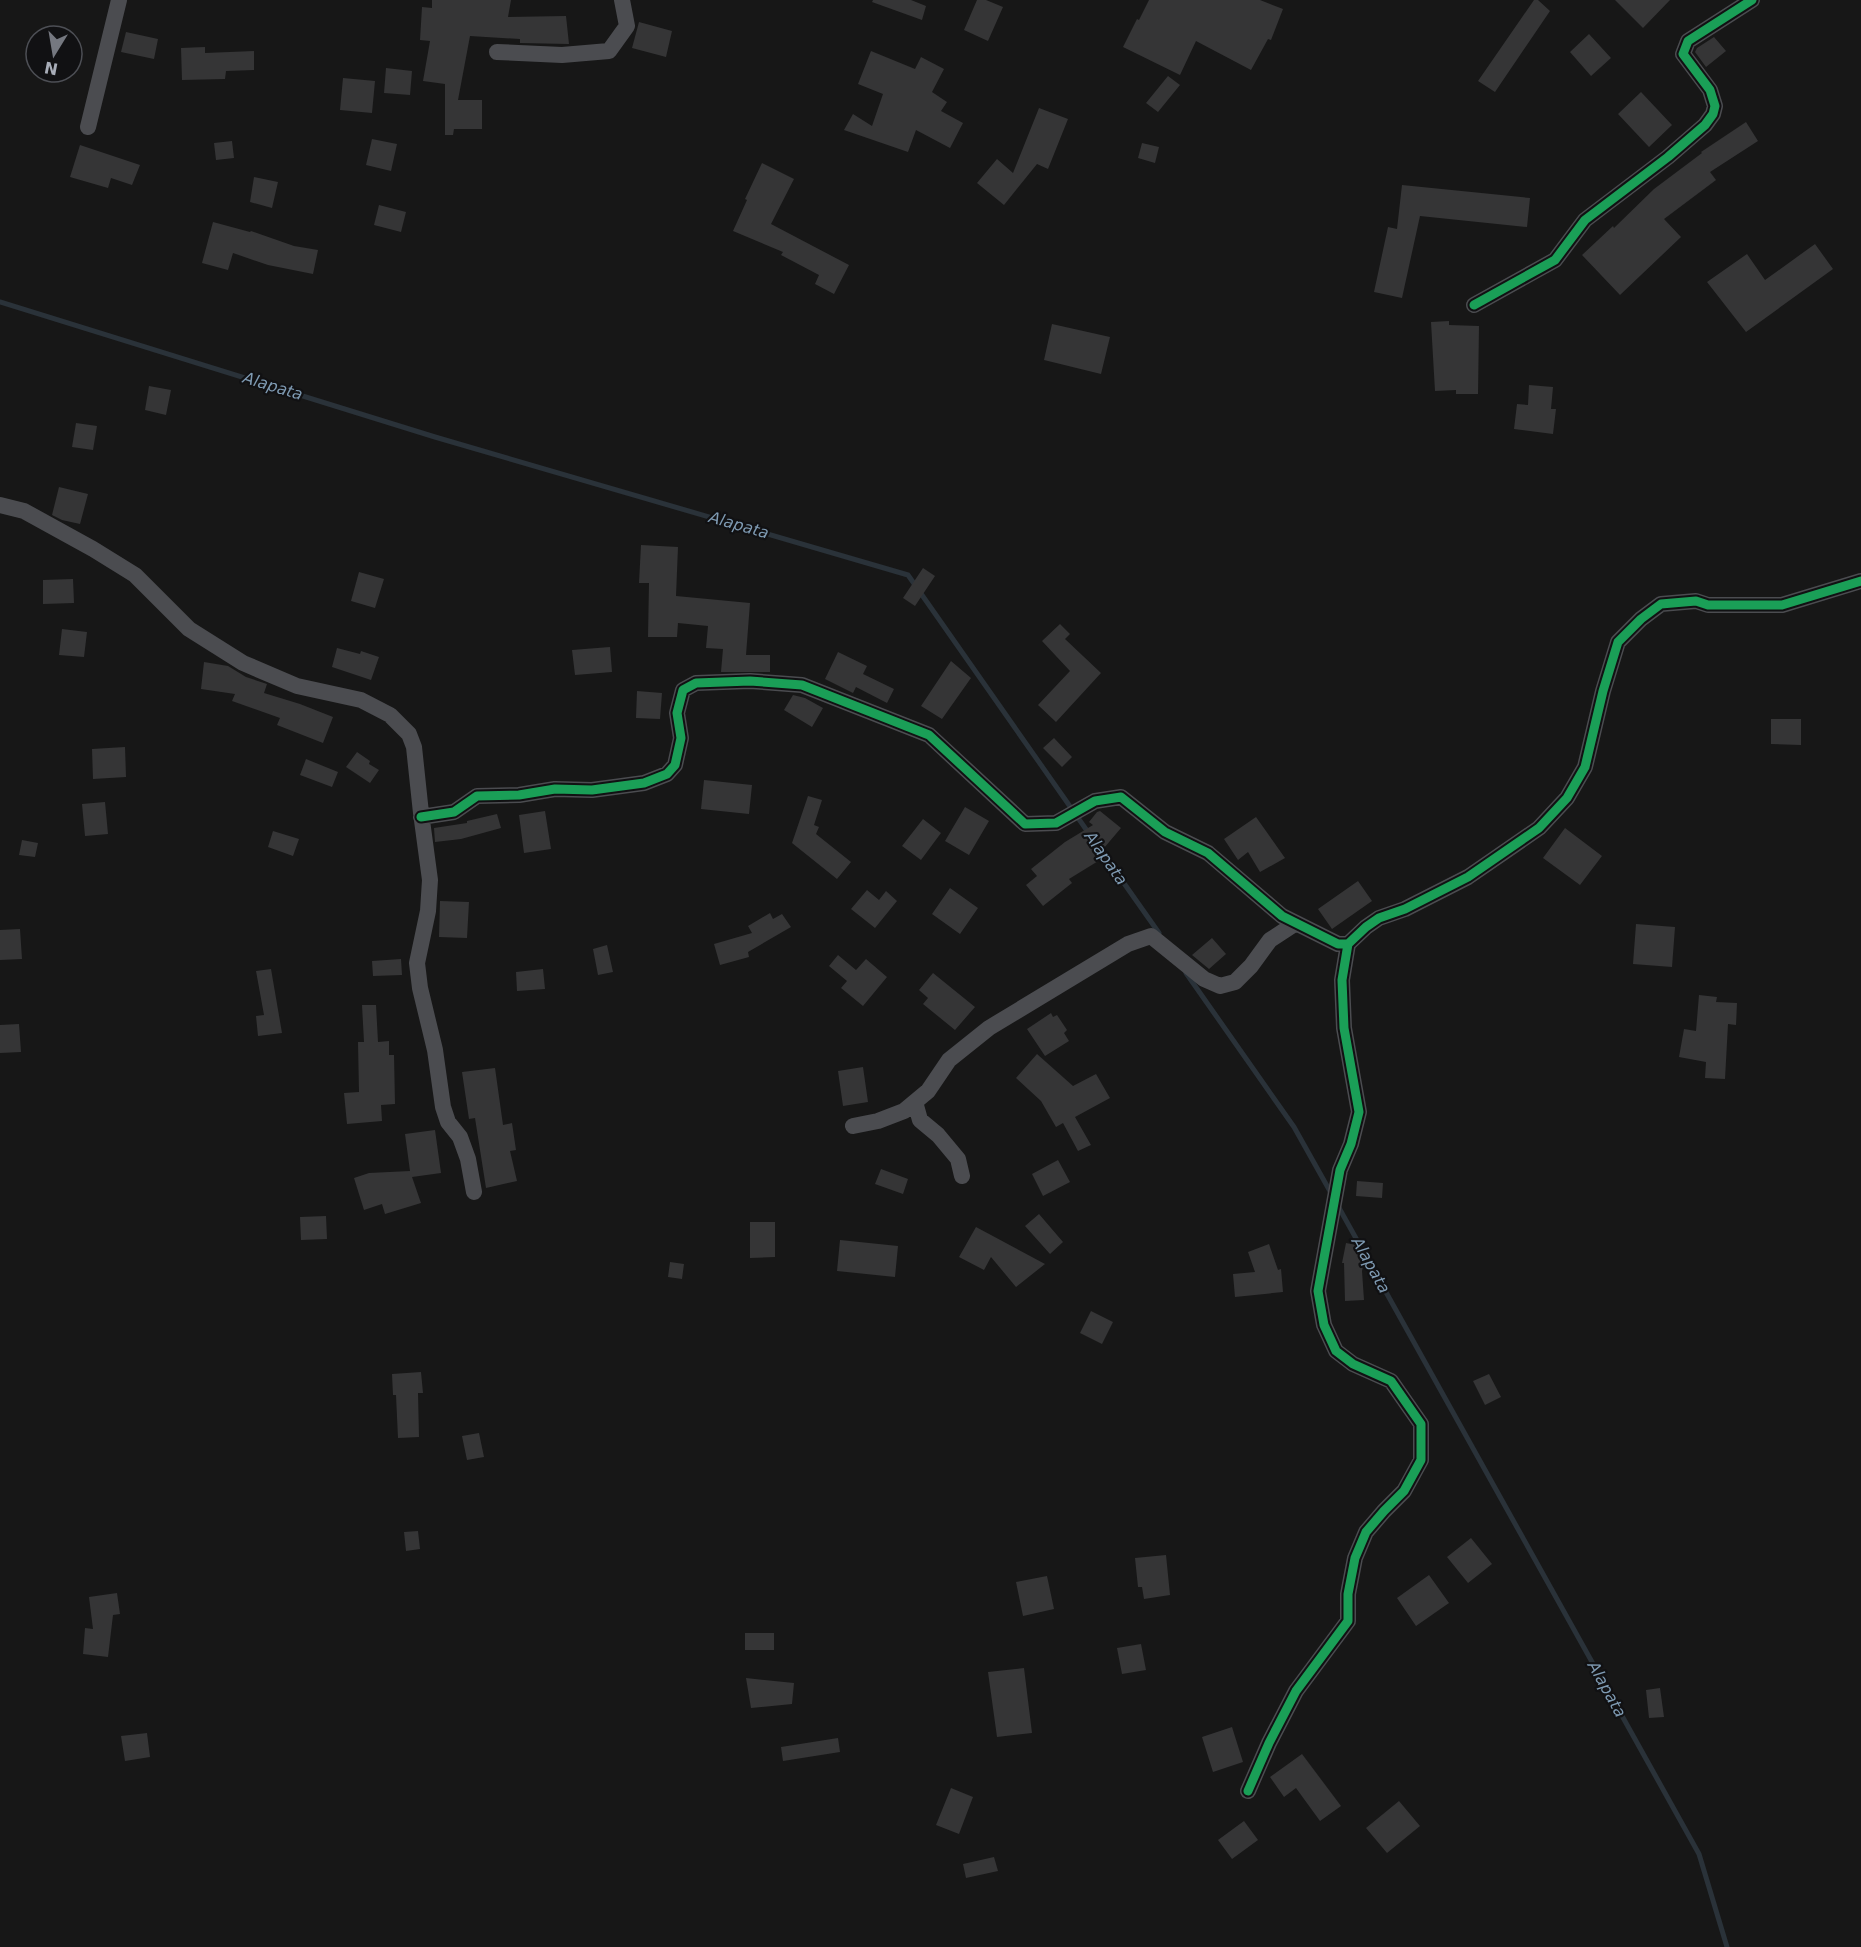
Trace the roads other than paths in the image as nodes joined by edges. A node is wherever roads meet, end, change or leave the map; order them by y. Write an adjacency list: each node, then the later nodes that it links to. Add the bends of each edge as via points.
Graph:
1 (119, 0): 5 (street)
2 (622, 0): 4 (street, via 627,26 609,51 562,55)
3 (1752, 0): 6 (street, via 1684,48 1683,54 1710,90 1713,114 1705,125 1585,220 1555,260)
4 (497, 52)
5 (88, 128)
6 (1474, 305)
7 (0, 505): 9 (street, via 24,511 135,575 189,629 243,663 297,686 362,700 390,715 409,734 414,747)
8 (1861, 581): 11 (street, via 1782,605 1661,604 1618,642 1586,767 1567,798 1539,828 1467,877 1379,918)
9 (421, 817): 10 (street, via 454,812 477,796 644,783 667,774 675,765 681,738 677,713 683,690 696,683 750,681 802,685 929,735 1026,824 1056,823 1095,801 1121,796 1164,832 1208,853 1282,916); 15 (street, via 430,880 417,963 420,988 443,1107 448,1122 460,1137 471,1168)
10 (1296, 923): 11 (street, via 1338,944); 12 (street, via 1270,940 1235,982 1220,986 1204,979 1151,936 1128,944 989,1028 949,1060 928,1091)
11 (1348, 944): 16 (street, via 1342,980 1344,1028 1359,1112 1340,1170 1318,1291 1324,1324 1336,1351 1353,1364 1391,1381 1420,1424 1420,1460 1404,1491 1366,1532 1355,1558 1348,1621 1296,1691)
12 (915, 1102): 13 (street, via 887,1118); 14 (street, via 920,1120 958,1159)
13 (853, 1126)
14 (962, 1176)
15 (474, 1192)
16 (1248, 1791)

